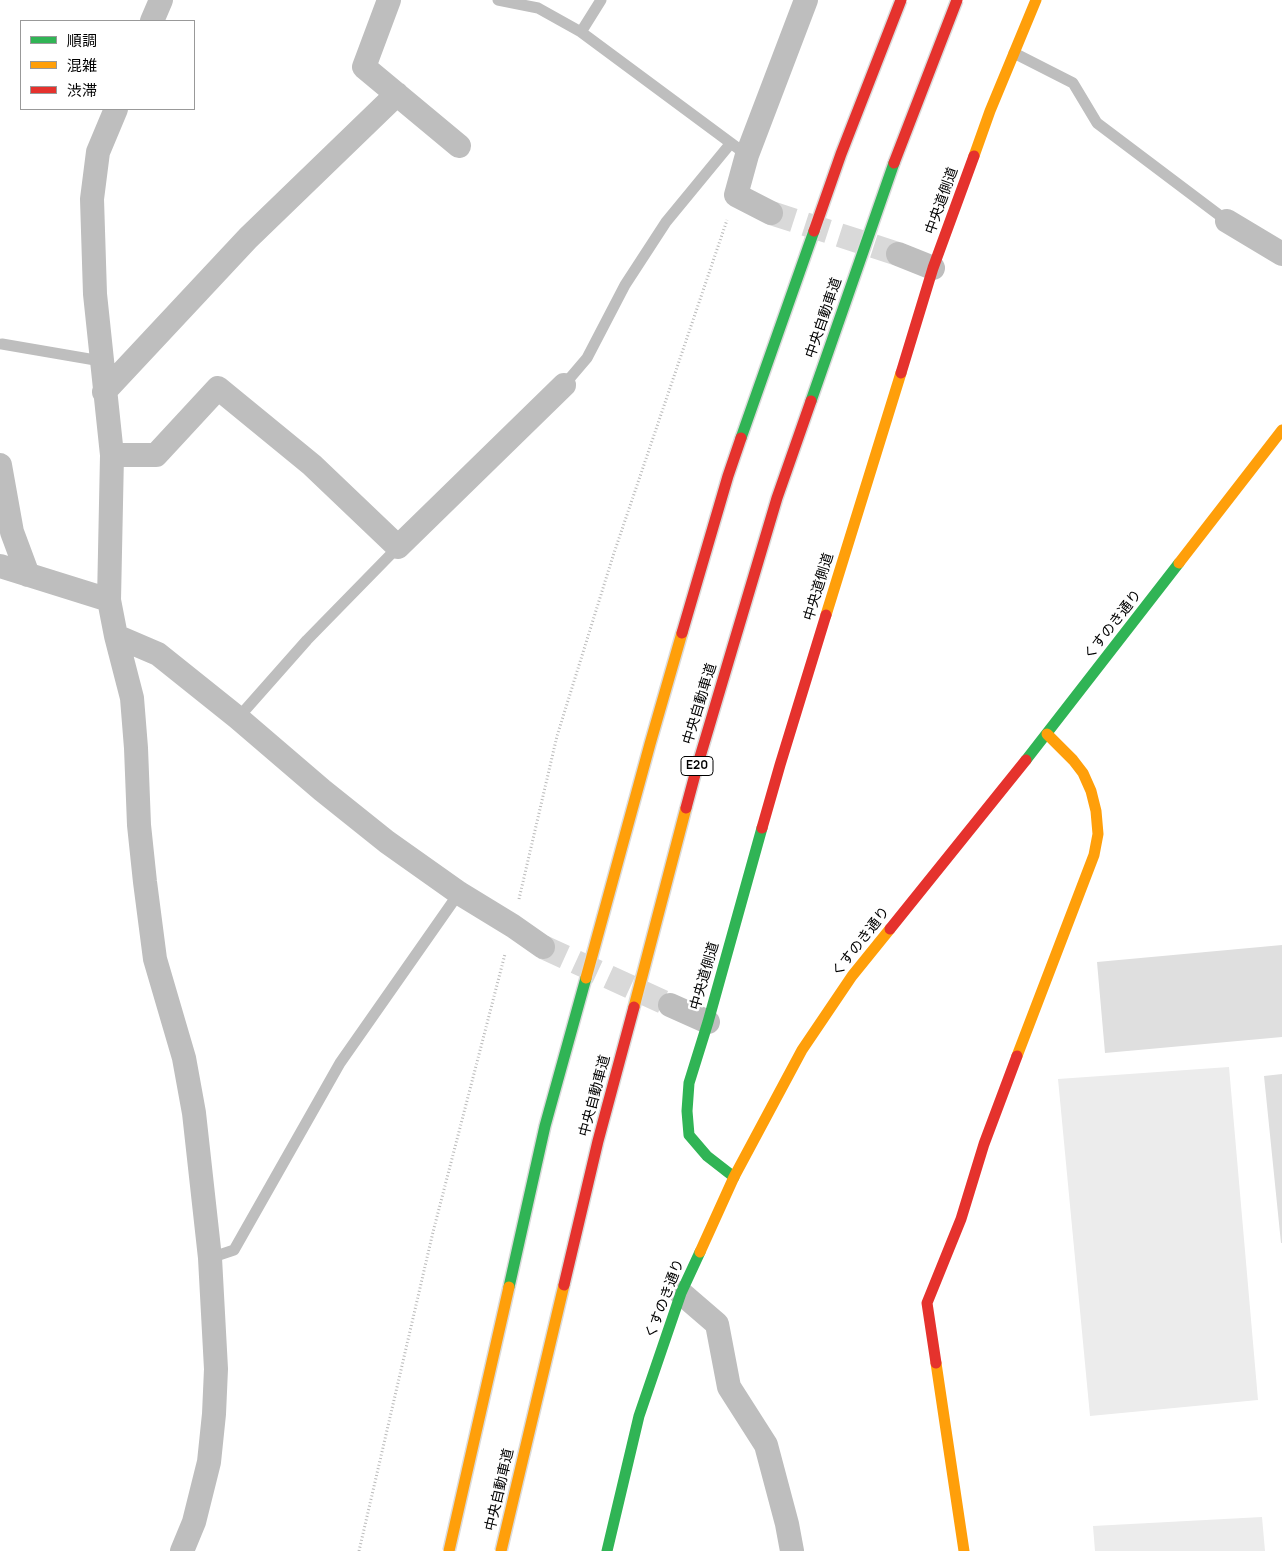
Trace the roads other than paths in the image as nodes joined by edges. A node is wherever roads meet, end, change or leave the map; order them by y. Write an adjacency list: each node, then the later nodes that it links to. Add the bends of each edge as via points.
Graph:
1 (161, 0): 9 (street)
2 (389, 0): 12 (street, via 364,67)
3 (498, 0): 10 (lane, via 538,8)
4 (601, 0): 10 (lane)
5 (806, 0): 15 (street)
6 (901, 0): 43 (main road, bridge, via 841,154 728,476 545,1126)
7 (957, 0): 44 (main road, 中央自動車道 / E20, bridge, via 889,176 777,498 696,767 598,1141)
8 (1036, 0): 11 (main road, 中央道側道)
9 (152, 20)
10 (581, 32): 15 (lane)
11 (1014, 54): 17 (lane, via 1073,83 1097,123); 20 (main road, 中央道側道)
12 (397, 94): 14 (street); 24 (street, via 248,238)
13 (116, 110): 22 (street, via 98,152 92,199)
14 (459, 146)
15 (739, 149): 16 (street, via 736,196); 23 (lane, via 666,222 624,285 587,358)
16 (771, 213)
17 (1226, 221): 19 (street)
18 (898, 254): 20 (street)
19 (1282, 254)
20 (933, 268): 38 (main road, 中央道側道, via 783,755)
21 (2, 344): 22 (lane)
22 (101, 361): 24 (street)
23 (564, 385): 28 (street)
24 (104, 392): 26 (street)
25 (1282, 430): 34 (main road, くすのき通り, via 1273,448)
26 (112, 455): 28 (street, via 156,455 218,388 312,465); 31 (street)
27 (0, 465): 30 (street, via 12,532)
28 (398, 547): 33 (lane, via 307,640)
29 (0, 566): 30 (street)
30 (28, 574): 31 (street)
31 (109, 600): 32 (street)
32 (116, 636): 33 (street, via 158,654); 40 (street, via 132,698 139,825 155,960 184,1058 193,1104)
33 (238, 718): 35 (street, via 387,842)
34 (1048, 734): 39 (main road, くすのき通り, via 852,976 802,1050); 47 (main road, via 1083,773 1091,791 1098,834 1094,855 984,1144 961,1219 927,1303)
35 (459, 893): 36 (street); 40 (lane, via 340,1063 234,1250)
36 (543, 948)
37 (670, 1005): 38 (street)
38 (708, 1022): 39 (main road, 中央道側道, via 689,1083 689,1135 707,1156)
39 (734, 1177): 41 (main road, くすのき通り)
40 (210, 1258): 42 (street, via 216,1369 214,1414 209,1462 194,1522)
41 (681, 1293): 45 (main road, くすのき通り, via 639,1416); 46 (street, via 717,1324 730,1387 766,1445)
42 (182, 1551)
43 (449, 1551)
44 (501, 1551)
45 (607, 1551)
46 (792, 1551)
47 (964, 1551)

